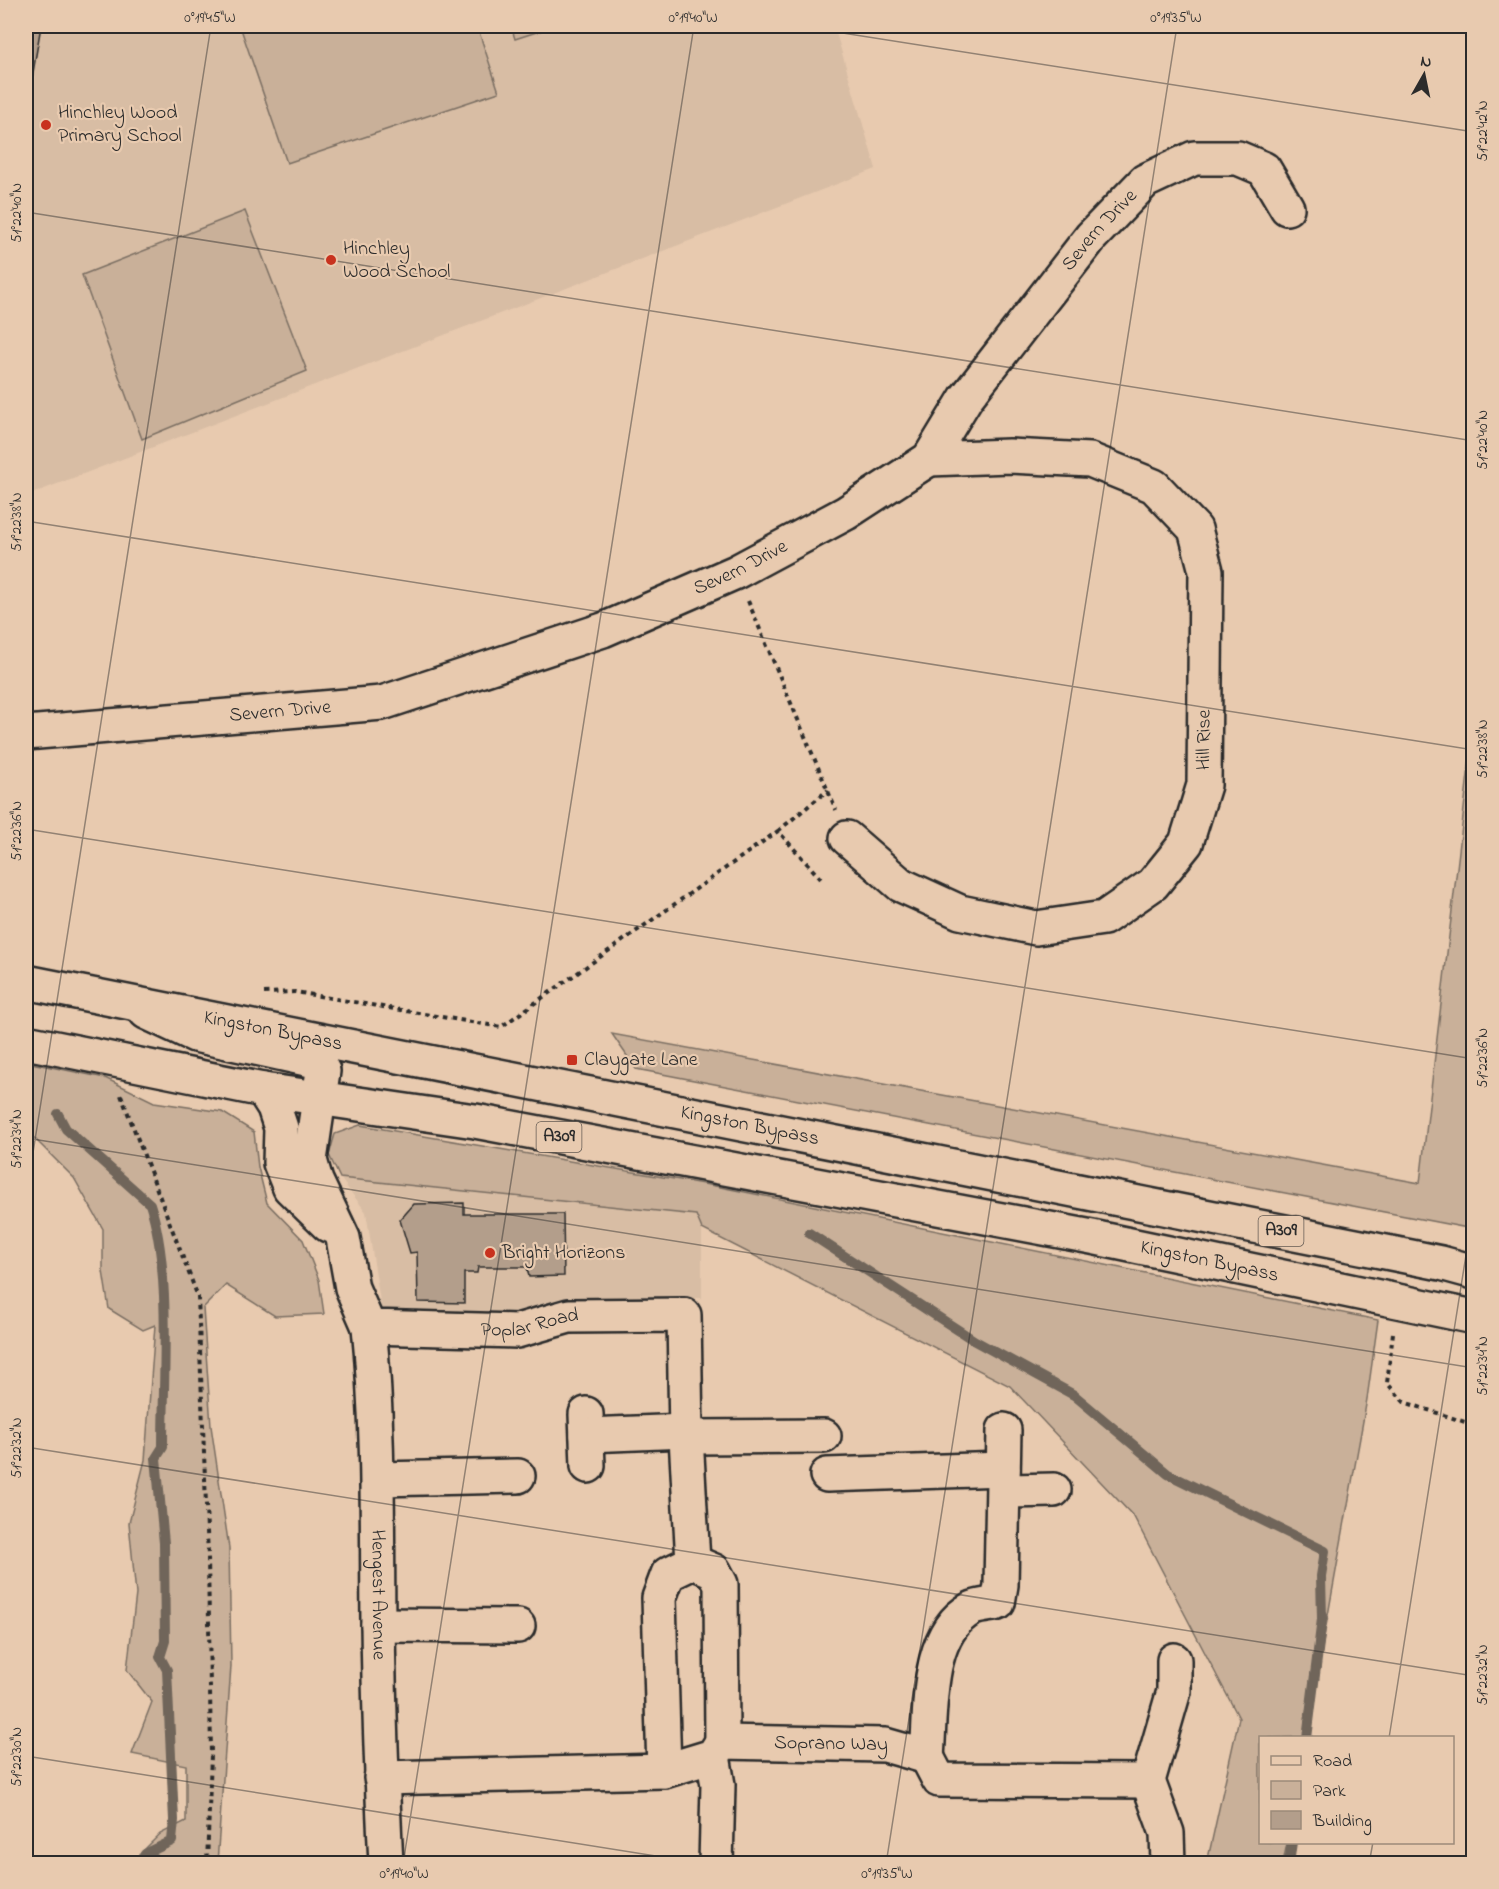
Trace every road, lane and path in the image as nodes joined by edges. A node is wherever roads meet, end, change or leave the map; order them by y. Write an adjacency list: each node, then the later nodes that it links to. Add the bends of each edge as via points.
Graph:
1 (1287, 208): 2 (main road, Severn Drive, via 1264,169 1238,158 1194,158 1145,181 1091,237 966,398)
2 (929, 459): 3 (main road, Severn Drive, via 846,513); 7 (main road, Hill Rise, via 1009,456 1090,460 1154,486 1196,529 1206,571 1204,785 1186,843 1153,884 1104,918 1036,928 960,912 901,885)
3 (736, 572): 4 (main road, Severn Drive, via 603,630 382,703); 5 (path)
4 (26, 733)
5 (828, 790): 6 (path); 7 (path)
6 (778, 831): 8 (path); 10 (path, via 501,1027 296,992)
7 (847, 838)
8 (821, 879)
9 (26, 982): 11 (main road, Kingston Bypass / A309)
10 (261, 993)
11 (126, 1004): 15 (main road, via 195,1035 316,1061 323,1071); 17 (main road, Kingston Bypass / A309, via 449,1064)
12 (26, 1042): 14 (main road, Kingston Bypass / A309)
13 (117, 1086): 40 (path, via 198,1297 212,1755)
14 (262, 1090): 15 (main road, Kingston Bypass / A309); 16 (main road, via 274,1107 281,1128 280,1163 290,1188)
15 (321, 1099): 16 (main road, via 310,1160 316,1182); 18 (main road, Kingston Bypass / A309, via 498,1125)
16 (343, 1238): 20 (main road, via 352,1288)
17 (1473, 1272)
18 (1397, 1299): 19 (main road, Kingston Bypass / A309); 21 (path, via 1387,1383 1404,1402)
19 (1473, 1317)
20 (369, 1327): 23 (main road, Poplar Road, via 517,1331 569,1316 684,1315); 28 (main road, Hengest Avenue)
21 (1473, 1425)
22 (1004, 1430): 29 (main road)
23 (686, 1434): 24 (main road); 25 (main road); 31 (main road, Poplar Road)
24 (824, 1436)
25 (587, 1438)
26 (827, 1475): 29 (main road)
27 (518, 1476): 28 (main road)
28 (378, 1479): 32 (main road, Hengest Avenue)
29 (1003, 1480): 30 (main road); 36 (main road, via 998,1603 973,1608 954,1622 936,1653)
30 (1054, 1490)
31 (693, 1562): 35 (main road, via 714,1571 721,1584); 37 (main road, via 668,1574 659,1598)
32 (378, 1625): 33 (main road); 38 (main road, Hengest Avenue)
33 (518, 1626)
34 (1174, 1660): 39 (main road, via 1174,1691)
35 (717, 1749): 36 (main road, Soprano Way, via 885,1745); 37 (main road, Soprano Way); 42 (main road)
36 (927, 1757): 39 (main road, via 939,1780)
37 (664, 1771): 38 (main road, Soprano Way)
38 (381, 1778): 41 (main road, Hengest Avenue)
39 (1148, 1781): 43 (main road, via 1167,1833)
40 (207, 1863)
41 (386, 1863)
42 (716, 1863)
43 (1168, 1863)

